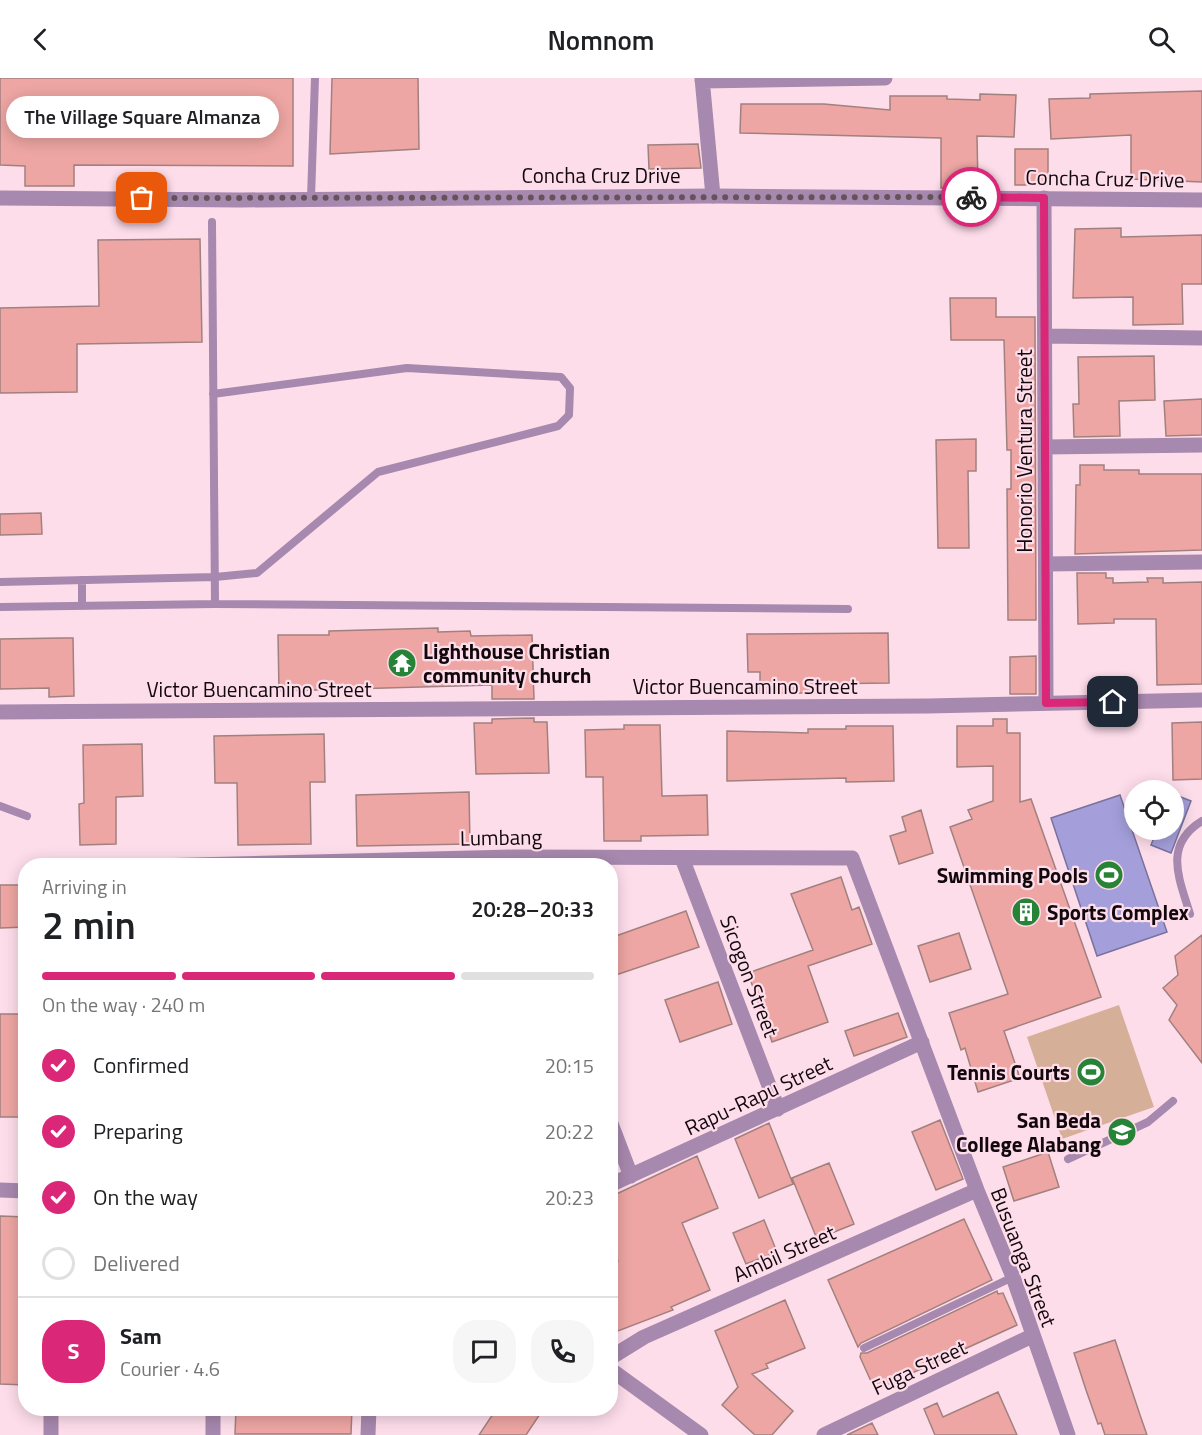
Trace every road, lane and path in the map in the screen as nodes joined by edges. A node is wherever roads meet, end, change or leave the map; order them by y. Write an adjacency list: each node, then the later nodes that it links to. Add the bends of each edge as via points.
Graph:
1 (315, 78): 6 (lane)
2 (885, 78): 3 (street)
3 (702, 79): 4 (street)
4 (713, 196): 6 (street, Concha Cruz Drive); 7 (street, Concha Cruz Drive)
5 (0, 198): 6 (street, Concha Cruz Drive)
6 (311, 198)
7 (1044, 198): 8 (street, Concha Cruz Drive); 10 (street, Honorio Ventura Street)
8 (1202, 200)
9 (213, 222): 12 (lane)
10 (1045, 336): 11 (street); 14 (street, Honorio Ventura Street)
11 (1202, 338)
12 (213, 394): 17 (lane); 17 (lane, via 407,368 561,377 570,388 569,415 558,426 378,472 257,573)
13 (1202, 445): 14 (street)
14 (1045, 447): 16 (street, Honorio Ventura Street)
15 (1202, 562): 16 (street)
16 (1046, 564): 25 (street, Honorio Ventura Street)
17 (215, 577): 18 (lane); 20 (lane)
18 (82, 580): 19 (lane); 21 (lane)
19 (0, 582)
20 (215, 604): 21 (lane); 23 (lane)
21 (82, 605): 22 (lane)
22 (0, 607)
23 (848, 609)
24 (1202, 700): 25 (street, Victor Buencamino Street)
25 (1046, 703): 26 (street, Victor Buencamino Street)
26 (0, 712)
27 (0, 806): 28 (lane)
28 (27, 816)
29 (1202, 821): 33 (lane, via 1181,838 1175,867)
30 (682, 858): 31 (street, Lumbang); 32 (street, Lumbang); 36 (street, Sicogon Street)
31 (852, 858): 34 (street, Busuanga Street)
32 (618, 859)
33 (1190, 914)
34 (922, 1042): 36 (street, Rapu-Rapu Street); 42 (street, Busuanga Street)
35 (1173, 1101): 38 (lane, via 1148,1122)
36 (778, 1109): 39 (street, Rapu-Rapu Street)
37 (618, 1142): 39 (street)
38 (1068, 1159)
39 (631, 1176): 40 (street, Rapu-Rapu Street)
40 (618, 1182)
41 (0, 1190): 43 (street)
42 (977, 1190): 44 (street, Busuanga Street); 47 (street, Ambil Street, via 644,1337)
43 (18, 1191)
44 (1013, 1277): 45 (street, Busuanga Street); 46 (lane)
45 (1032, 1336): 56 (street, Fuga Street); 57 (street, Busuanga Street)
46 (864, 1348)
47 (618, 1353)
48 (618, 1374): 55 (street)
49 (51, 1416): 52 (street)
50 (213, 1416): 53 (street)
51 (369, 1416): 54 (street)
52 (51, 1435)
53 (213, 1435)
54 (368, 1435)
55 (701, 1435)
56 (824, 1435)
57 (1068, 1435)

